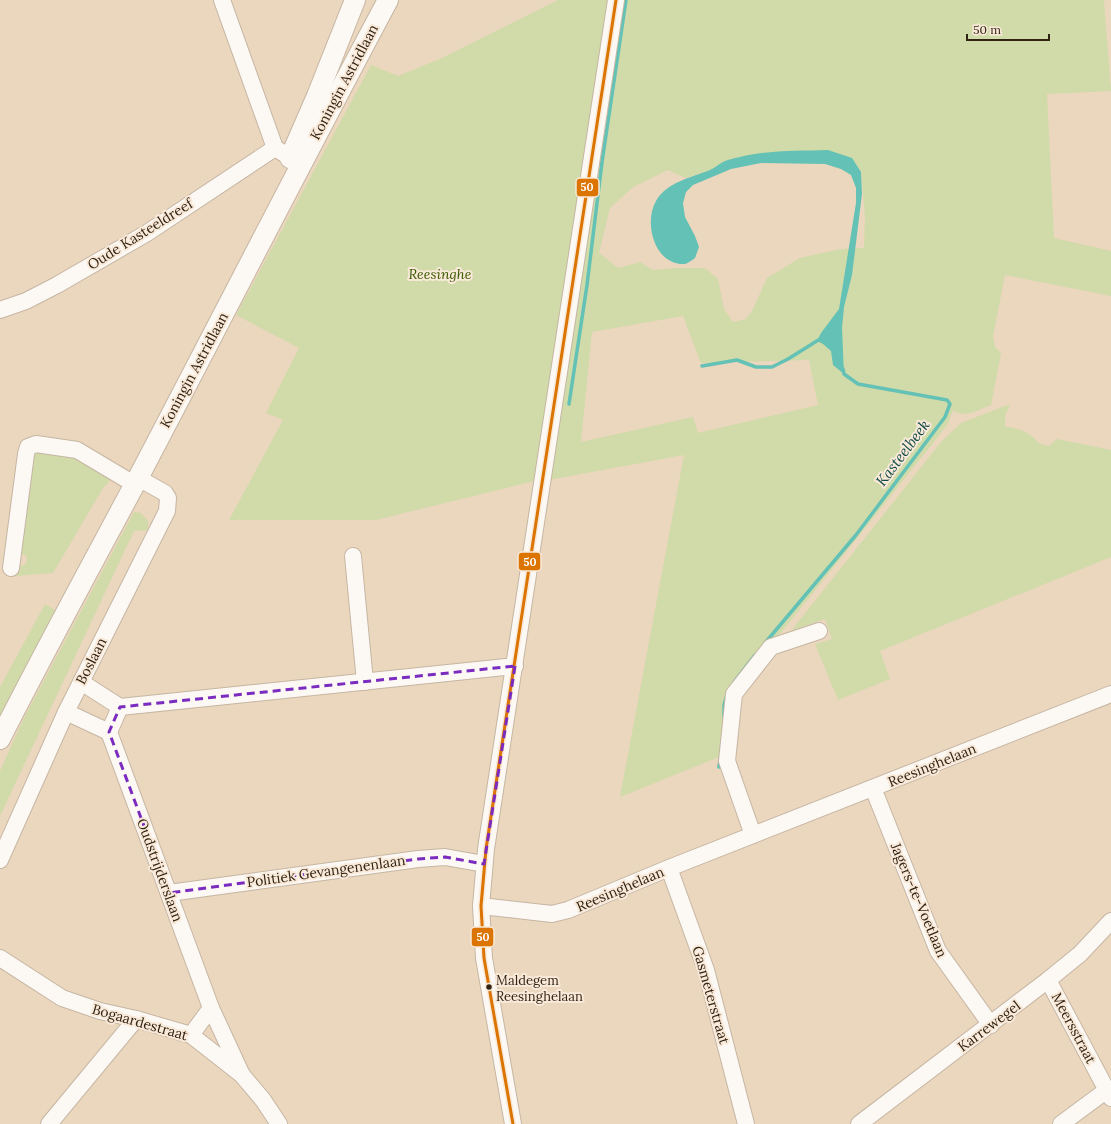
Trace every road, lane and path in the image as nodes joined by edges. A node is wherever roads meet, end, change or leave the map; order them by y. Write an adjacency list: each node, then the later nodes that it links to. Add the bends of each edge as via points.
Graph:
1 (222, 0): 5 (street)
2 (355, 0): 5 (main road, Koningin Astridlaan, via 317,96)
3 (388, 0): 5 (main road, Koningin Astridlaan)
4 (616, 0): 11 (street)
5 (288, 157): 6 (street, Oude Kasteeldreef, via 57,285 26,301); 7 (main road, Koningin Astridlaan, via 273,219)
6 (0, 310)
7 (136, 481): 9 (street, via 77,450 36,444 28,447); 12 (street, Boslaan, via 165,493 168,498 167,511); 18 (main road, Koningin Astridlaan)
8 (353, 556): 13 (street)
9 (12, 568)
10 (819, 631): 20 (street, via 771,647 734,694 727,761)
11 (515, 666): 13 (street); 22 (street)
12 (80, 682): 15 (street); 16 (street, Boslaan)
13 (365, 682): 15 (street)
14 (1111, 694): 19 (street, Reesinghelaan)
15 (120, 707): 17 (street)
16 (66, 712): 17 (street); 21 (street, Boslaan)
17 (109, 732): 24 (street, Oudstrijderslaan)
18 (0, 739)
19 (873, 788): 20 (street, Reesinghelaan); 31 (street, Jagers-te-Voetlaan, via 938,951)
20 (753, 835): 23 (street, Reesinghelaan)
21 (0, 860)
22 (484, 864): 24 (street, Politiek Gevangenenlaan, via 445,857 418,859); 25 (street)
23 (669, 868): 25 (street, Reesinghelaan, via 568,910 552,914); 38 (street, Gasmeterstraat, via 706,970)
24 (169, 893): 29 (street, Oudstrijderslaan)
25 (481, 906): 37 (street, via 484,958)
26 (1111, 920): 28 (street, Karrewegel, via 1080,954)
27 (0, 958): 30 (street, Bogaardestraat, via 62,998 100,1011)
28 (1048, 980): 31 (street, Karrewegel); 34 (street, Meersstraat)
29 (212, 1008): 32 (street); 33 (street, Oudstrijderslaan)
30 (136, 1019): 32 (street, Bogaardestraat); 35 (street)
31 (990, 1025): 39 (street, Karrewegel)
32 (191, 1035): 33 (street, Bogaardestraat)
33 (242, 1075): 36 (street, Bogaardestraat)
34 (1109, 1094): 40 (street)
35 (49, 1124)
36 (279, 1124)
37 (513, 1124)
38 (746, 1124)
39 (859, 1124)
40 (1060, 1124)

